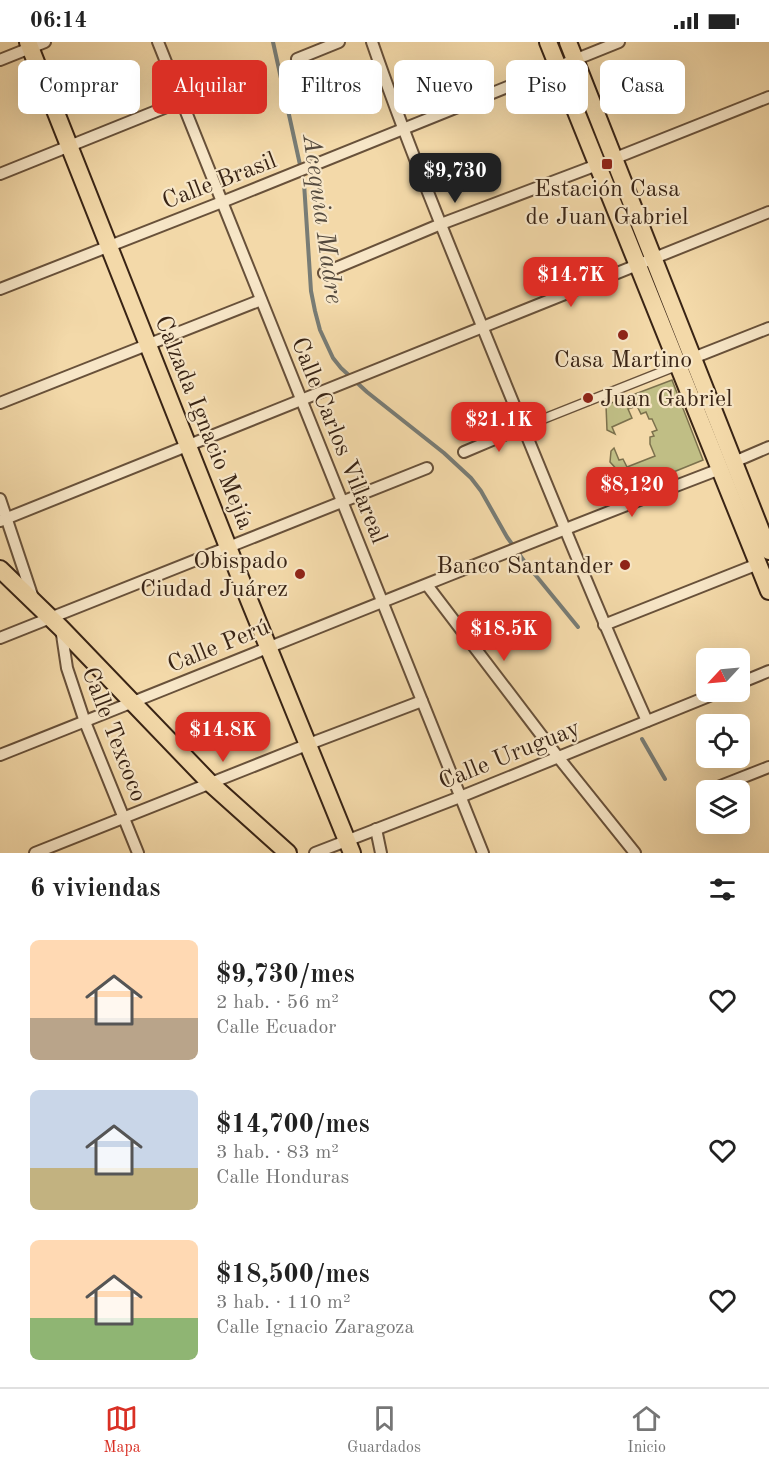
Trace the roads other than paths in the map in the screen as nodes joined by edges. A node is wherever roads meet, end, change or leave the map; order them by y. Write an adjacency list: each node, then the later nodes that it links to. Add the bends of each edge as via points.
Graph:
1 (158, 42): 11 (street, Calle Carlos Villareal)
2 (339, 42): 8 (street)
3 (372, 42): 18 (street)
4 (548, 42): 12 (main road)
5 (568, 42): 9 (main road)
6 (619, 42): 9 (street, Calle Brasil)
7 (34, 44): 10 (street); 19 (main road, Calzada Ignacio Mejía)
8 (297, 59)
9 (575, 59): 20 (main road)
10 (0, 60)
11 (165, 60)
12 (556, 60)
13 (506, 87): 18 (street, Calle Brasil)
14 (769, 97): 20 (street)
15 (152, 113): 19 (street)
16 (187, 114): 22 (street, Calle Carlos Villareal)
17 (582, 114): 20 (main road)
18 (402, 128): 22 (street, Calle Brasil); 24 (street)
19 (70, 147): 21 (street); 25 (main road, Calzada Ignacio Mejía)
20 (605, 162): 24 (street); 26 (main road); 27 (main road)
21 (0, 174)
22 (222, 202): 25 (street, Calle Brasil); 30 (street, Calle Carlos Villareal)
23 (769, 213): 26 (street)
24 (441, 224): 28 (street); 31 (street)
25 (108, 245): 29 (street, Calle Brasil); 33 (main road, Calzada Ignacio Mejía)
26 (654, 260): 27 (street); 34 (main road)
27 (638, 266): 31 (street); 34 (main road)
28 (324, 273)
29 (0, 289)
30 (261, 300): 33 (street); 35 (street, Calle Carlos Villareal)
31 (483, 328): 35 (street); 37 (street)
32 (769, 328): 34 (street)
33 (148, 346): 36 (street); 38 (main road, Calzada Ignacio Mejía)
34 (686, 362): 37 (street); 41 (main road)
35 (302, 401): 38 (street); 44 (street, Calle Carlos Villareal)
36 (0, 403)
37 (523, 427): 40 (street); 46 (street)
38 (188, 446): 45 (street); 47 (main road, Calzada Ignacio Mejía)
39 (769, 447): 41 (street, Calle Perú)
40 (464, 452)
41 (727, 465): 46 (street, Calle Perú); 48 (main road)
42 (427, 468): 44 (street)
43 (0, 499): 45 (street)
44 (342, 502): 47 (street); 53 (street, Calle Carlos Villareal)
45 (4, 519): 52 (street)
46 (564, 529): 50 (street, Calle Perú); 55 (street)
47 (228, 546): 54 (street); 57 (main road, Calzada Ignacio Mejía)
48 (764, 558): 51 (main road); 55 (street)
49 (0, 569): 52 (main road)
50 (428, 585): 53 (street, Calle Perú); 67 (street)
51 (769, 591)
52 (34, 601): 54 (main road)
53 (382, 603): 57 (street, Calle Perú); 60 (street, Calle Carlos Villareal)
54 (56, 623): 56 (street); 62 (main road); 63 (street, Calle Texcoco)
55 (604, 625): 64 (street)
56 (0, 638)
57 (268, 648): 62 (street, Calle Perú); 65 (main road, Calzada Ignacio Mejía)
58 (769, 671): 59 (street)
59 (750, 679)
60 (422, 701): 65 (street); 71 (street, Calle Carlos Villareal)
61 (696, 701): 64 (street, Calle Uruguay)
62 (132, 702): 63 (street, Calle Perú); 70 (main road)
63 (85, 722): 66 (street, Calle Perú); 72 (street, Calle Texcoco)
64 (638, 724): 67 (street, Calle Uruguay)
65 (309, 744): 70 (street); 74 (main road, Calzada Ignacio Mejía)
66 (0, 755)
67 (558, 757): 71 (street, Calle Uruguay); 81 (street)
68 (769, 767): 69 (street)
69 (736, 780)
70 (210, 783): 72 (street); 77 (main road)
71 (460, 797): 73 (street, Calle Uruguay); 80 (street, Calle Carlos Villareal)
72 (123, 818): 75 (street); 76 (street, Calle Texcoco)
73 (376, 829): 74 (street, Calle Uruguay); 79 (street)
74 (350, 847): 78 (street, Calle Uruguay)
75 (34, 853)
76 (138, 853)
77 (288, 853)
78 (315, 853)
79 (381, 853)
80 (483, 853)
81 (635, 853)

